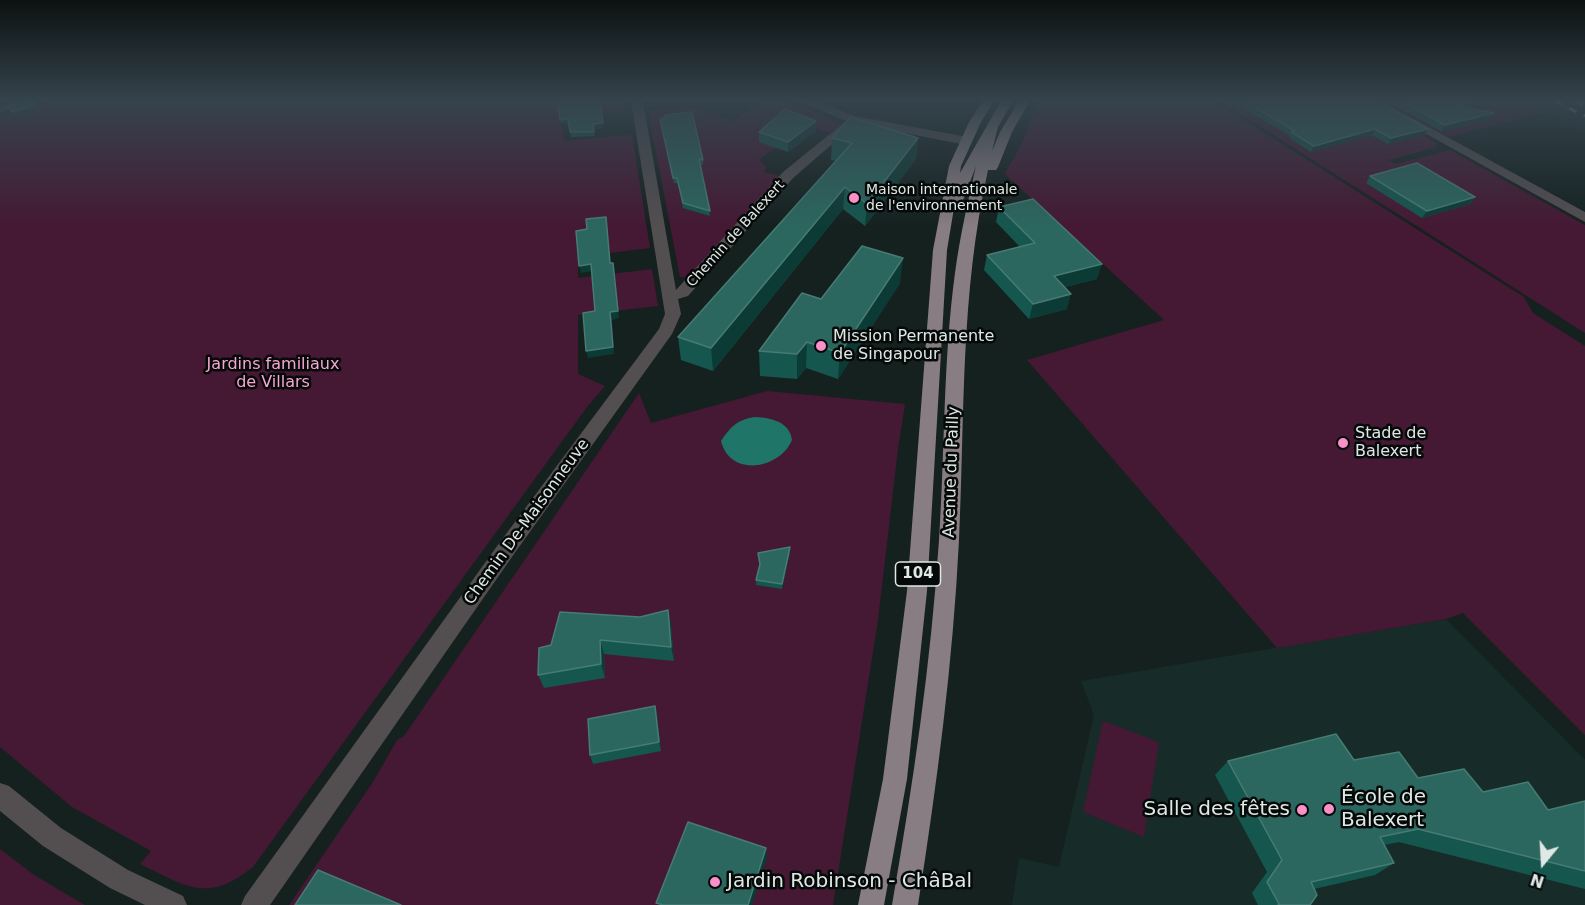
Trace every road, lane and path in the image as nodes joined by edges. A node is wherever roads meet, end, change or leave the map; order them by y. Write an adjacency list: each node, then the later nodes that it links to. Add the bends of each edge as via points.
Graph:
1 (644, 143): 11 (street, Chemin De-Maisonneuve)
2 (828, 143): 11 (street, Chemin de Balexert, via 788,176 683,293)
3 (966, 143): 10 (main road, Avenue du Pailly / 104, via 951,178)
4 (983, 143): 10 (main road, Avenue du Pailly / 104)
5 (989, 143): 8 (main road, Avenue du Pailly / 104)
6 (1002, 143): 8 (main road, Avenue du Pailly / 104)
7 (1449, 143): 9 (street)
8 (973, 217): 16 (main road, Avenue du Pailly / 104, via 960,297 949,541 933,726)
9 (1585, 218)
10 (944, 229): 15 (main road, Avenue du Pailly / 104, via 916,602 895,779)
11 (671, 296): 14 (street, Chemin De-Maisonneuve, via 673,314 666,330)
12 (0, 795): 13 (street, via 52,837 119,879)
13 (174, 905)
14 (254, 905)
15 (872, 905)
16 (905, 905)

